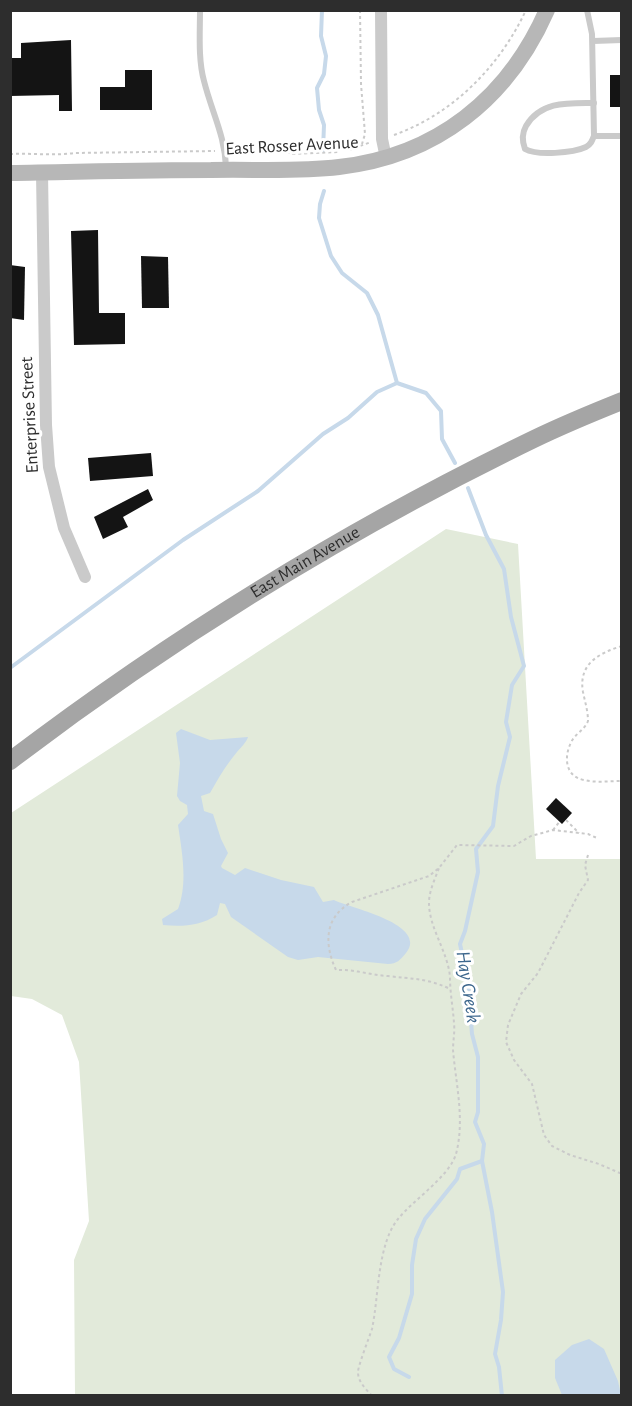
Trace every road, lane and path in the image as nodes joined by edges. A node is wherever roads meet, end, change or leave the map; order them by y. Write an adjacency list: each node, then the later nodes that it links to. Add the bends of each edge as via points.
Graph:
1 (200, 10): 13 (lane, via 203,80)
2 (360, 10): 13 (path, via 362,144 342,152)
3 (381, 10): 15 (street, via 382,139)
4 (526, 10): 10 (path, via 508,45 486,72 441,110)
5 (547, 10): 15 (street, East Rosser Avenue, via 520,60 486,99 436,137)
6 (587, 10): 7 (lane)
7 (593, 40): 8 (lane); 9 (lane)
8 (621, 40)
9 (594, 103): 11 (lane); 11 (lane, via 547,106 527,125 523,144 530,152 558,152 588,146)
10 (402, 132)
11 (594, 136): 12 (lane)
12 (621, 136)
13 (225, 151): 14 (path); 16 (lane)
14 (10, 154)
15 (386, 158): 16 (street, East Rosser Avenue, via 339,167)
16 (226, 170): 17 (street, East Rosser Avenue)
17 (42, 173): 18 (street, East Rosser Avenue); 20 (street, Enterprise Street, via 49,467 64,528)
18 (10, 174)
19 (621, 401): 22 (main road, East Main Avenue, via 526,443 337,543 143,665)
20 (85, 577)
21 (621, 646): 23 (path, via 599,654 587,669 582,684 588,721 573,739 566,758 569,770 577,778)
22 (10, 761)
23 (621, 782)
24 (566, 820): 27 (path)
25 (560, 821): 26 (path)
26 (553, 830): 27 (path); 30 (path, via 514,846 457,845)
27 (579, 832): 28 (path)
28 (597, 838)
29 (588, 855): 32 (path, via 588,880 538,973 521,994 508,1025 506,1042 532,1084 544,1135 552,1146)
30 (439, 868): 31 (path, via 429,904 450,977); 31 (path, via 429,876 352,902 339,912 329,928 327,944 336,970 421,978)
31 (449, 988): 33 (path, via 460,1138 454,1158 439,1179 398,1220 388,1237 372,1328 358,1372)
32 (621, 1174)
33 (372, 1395)

